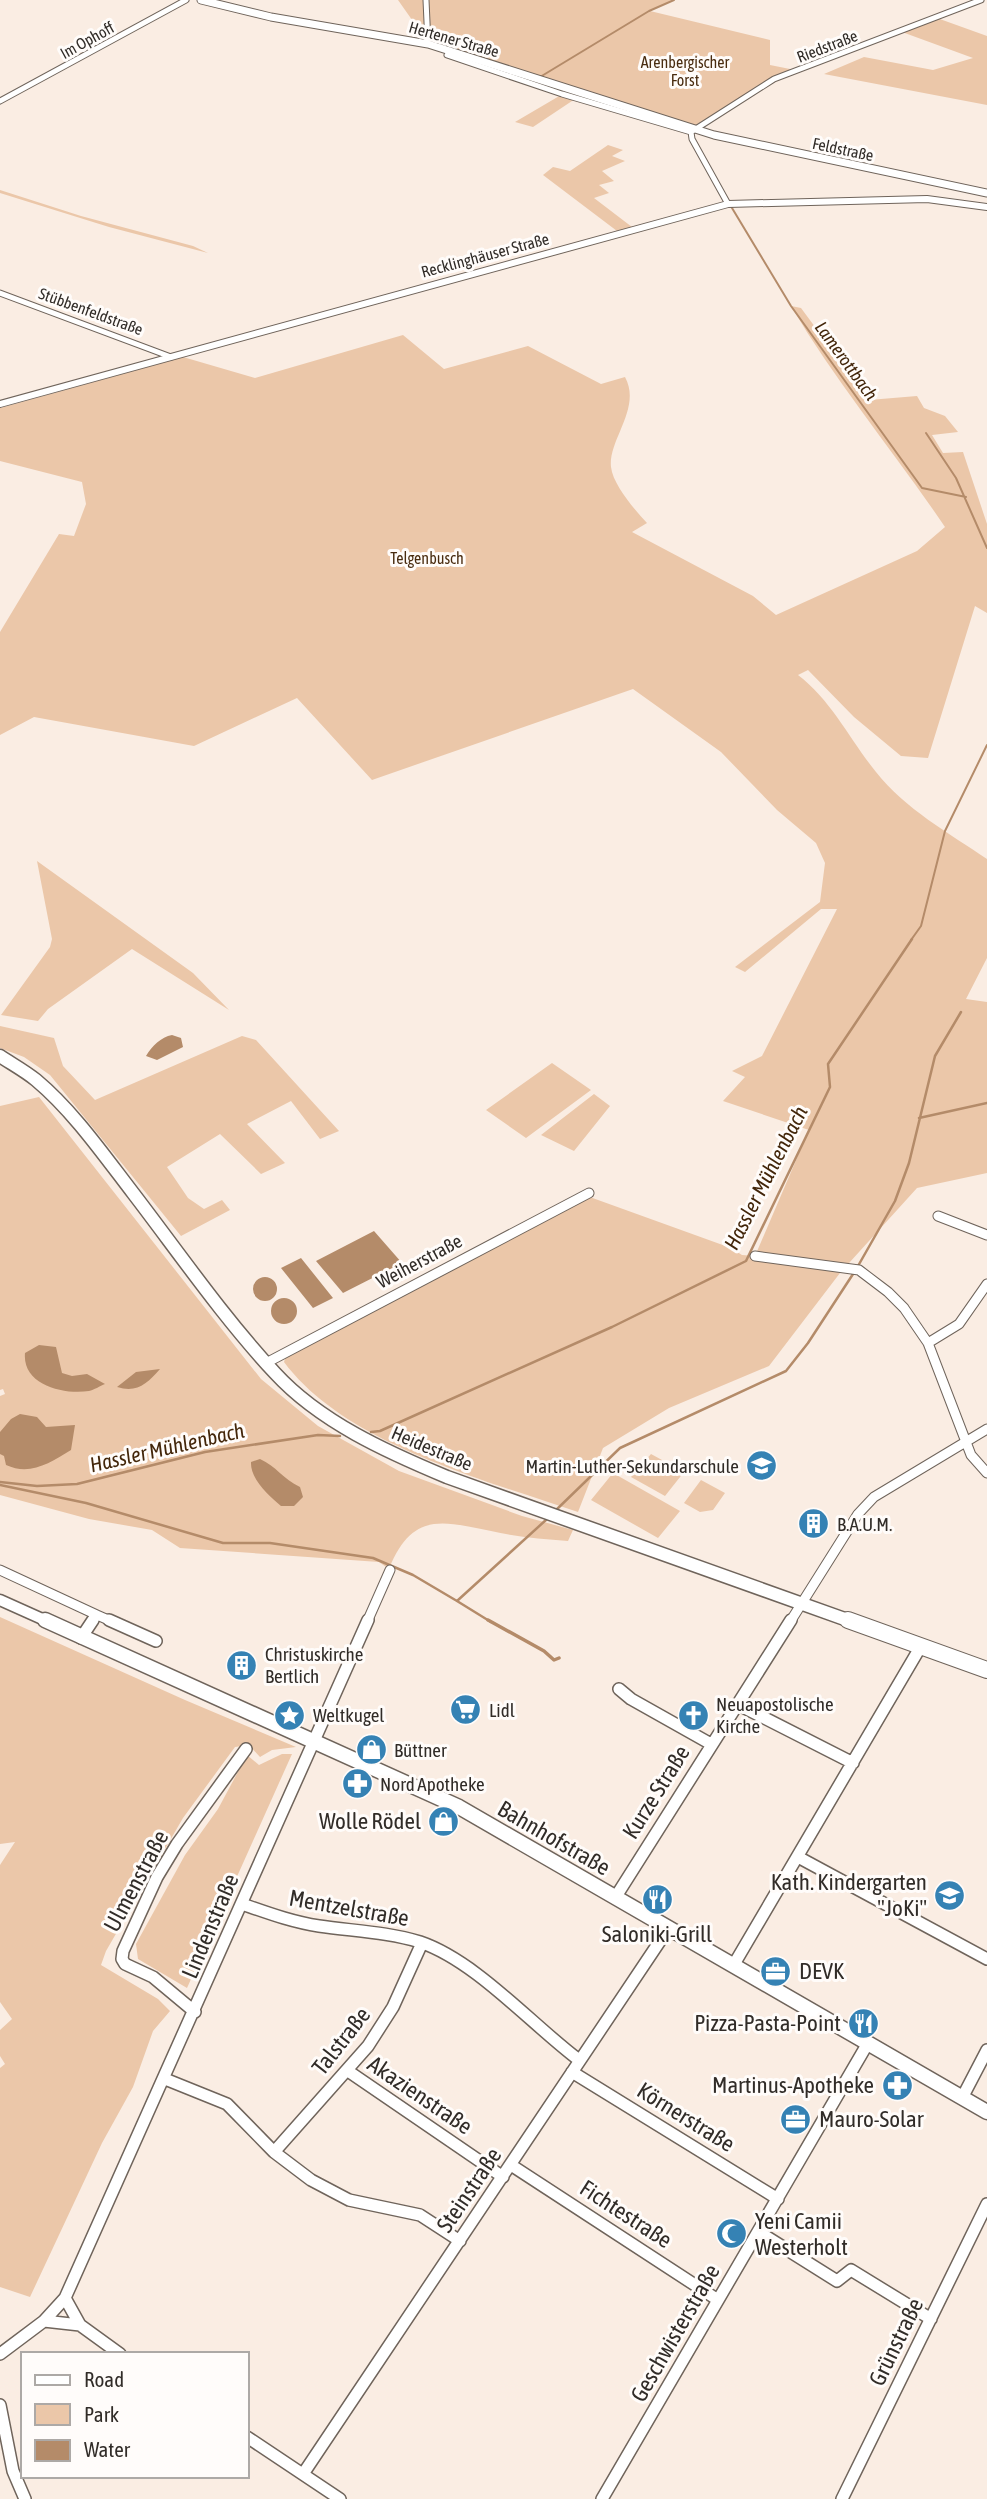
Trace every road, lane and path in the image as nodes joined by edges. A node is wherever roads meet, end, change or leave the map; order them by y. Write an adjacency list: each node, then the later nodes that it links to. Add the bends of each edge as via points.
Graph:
1 (186, 0): 7 (street, Im Ophoff)
2 (201, 0): 5 (main road, Hertener Straße)
3 (426, 0): 5 (street)
4 (981, 0): 8 (street, Riedstraße, via 774,79)
5 (428, 44): 8 (main road, Hertener Straße)
6 (447, 55): 8 (street, Feldstraße, via 562,94)
7 (0, 101)
8 (693, 130): 9 (main road, Feldstraße); 10 (street, via 692,139)
9 (987, 193)
10 (728, 204): 11 (street, Recklinghäuser Straße, via 927,199); 13 (street, Recklinghäuser Straße)
11 (987, 207)
12 (0, 293): 13 (street, Stübbenfeldstraße)
13 (171, 357): 14 (street, Recklinghäuser Straße)
14 (0, 404)
15 (0, 1056): 22 (main road, Heidestraße, via 35,1079 85,1132)
16 (589, 1193): 22 (street, Weiherstraße)
17 (938, 1216): 18 (street)
18 (987, 1235)
19 (755, 1256): 21 (street, via 859,1270 904,1308)
20 (987, 1284): 21 (street, via 959,1324)
21 (928, 1343): 24 (street)
22 (266, 1363): 29 (main road, Heidestraße, via 322,1412 384,1450 447,1477)
23 (987, 1429): 24 (street, Kurze Straße)
24 (965, 1442): 25 (street); 29 (street, Kurze Straße, via 874,1497 849,1526)
25 (987, 1473)
26 (0, 1570): 30 (street)
27 (390, 1570): 37 (street, Lindenstraße)
28 (0, 1600): 31 (street, Bahnhofstraße)
29 (799, 1603): 33 (main road, Heidestraße); 36 (street, Kurze Straße)
30 (97, 1615): 31 (street); 32 (street)
31 (81, 1637): 37 (street, Bahnhofstraße)
32 (156, 1641)
33 (921, 1646): 34 (main road, Heidestraße); 40 (street)
34 (987, 1670)
35 (619, 1689): 38 (street, Kurze Straße)
36 (737, 1704): 38 (street, Kurze Straße); 40 (street)
37 (316, 1741): 42 (street, Bahnhofstraße, via 458,1807); 43 (street, Lindenstraße)
38 (711, 1744): 42 (street, Kurze Straße)
39 (246, 1749): 48 (street, Ulmenstraße, via 177,1844 123,1951 125,1964 153,1977)
40 (853, 1763): 41 (street)
41 (799, 1857): 46 (street); 47 (street)
42 (615, 1898): 44 (street, Bahnhofstraße)
43 (242, 1904): 45 (street, Mentzelstraße, via 283,1919); 48 (street, Lindenstraße)
44 (668, 1929): 47 (street, Bahnhofstraße); 51 (street, Steinstraße)
45 (422, 1943): 51 (street, Mentzelstraße, via 470,1969); 52 (street, Talstraße, via 393,2007)
46 (987, 1959)
47 (733, 1966): 49 (street, Bahnhofstraße)
48 (195, 2012): 54 (street, Lindenstraße)
49 (868, 2043): 55 (street, Bahnhofstraße); 60 (street, Geschwisterstraße)
50 (987, 2050): 55 (street)
51 (579, 2060): 53 (street, Steinstraße)
52 (348, 2071): 57 (street, Talstraße); 59 (street, Akazienstraße)
53 (572, 2072): 58 (street, Steinstraße); 60 (street, Körnerstraße)
54 (165, 2079): 57 (street, via 227,2104); 64 (street, Lindenstraße)
55 (962, 2098): 56 (street, Bahnhofstraße)
56 (987, 2112)
57 (274, 2152): 63 (street, via 311,2180 349,2200 420,2215)
58 (511, 2165): 59 (street, Steinstraße); 65 (street, Fichtestraße)
59 (503, 2177): 63 (street, Steinstraße)
60 (778, 2199): 62 (street, Geschwisterstraße)
61 (987, 2204): 66 (street, Grünstraße)
62 (759, 2232): 65 (street, Geschwisterstraße); 66 (street, via 838,2281 851,2270)
63 (460, 2241): 73 (street, Steinstraße)
64 (65, 2298): 67 (street, Lindenstraße); 68 (street)
65 (718, 2300): 76 (street, Geschwisterstraße)
66 (930, 2319): 77 (street, Grünstraße)
67 (44, 2321): 68 (street); 70 (street, Lindenstraße)
68 (80, 2325): 69 (street)
69 (117, 2352)
70 (0, 2354)
71 (0, 2405): 74 (street, via 13,2471)
72 (248, 2438): 73 (street)
73 (303, 2474): 75 (street)
74 (25, 2499)
75 (340, 2499)
76 (602, 2499)
77 (842, 2499)

